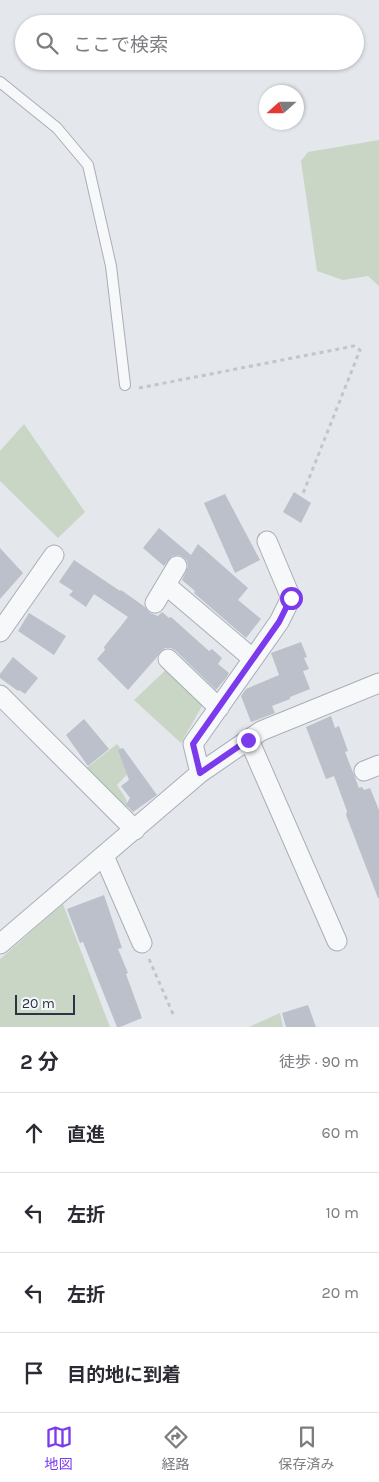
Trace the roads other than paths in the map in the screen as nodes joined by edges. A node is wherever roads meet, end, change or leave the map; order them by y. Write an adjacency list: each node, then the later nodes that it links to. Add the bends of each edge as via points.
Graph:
1 (0, 82): 2 (lane, via 57,128 88,165 111,266)
2 (125, 385)
3 (267, 541): 10 (street, via 291,598 279,622)
4 (54, 555): 8 (street)
5 (177, 566): 6 (street)
6 (166, 585): 7 (street); 10 (street)
7 (154, 603)
8 (0, 632)
9 (168, 659): 13 (street)
10 (253, 659): 13 (street)
11 (379, 683): 14 (street, via 261,731)
12 (0, 695): 16 (street)
13 (219, 708): 15 (street, via 193,744)
14 (248, 740): 15 (street); 18 (street)
15 (200, 773): 16 (street)
16 (135, 830): 17 (street)
17 (104, 856): 19 (street); 20 (street)
18 (337, 941)
19 (142, 943)
20 (0, 944)

